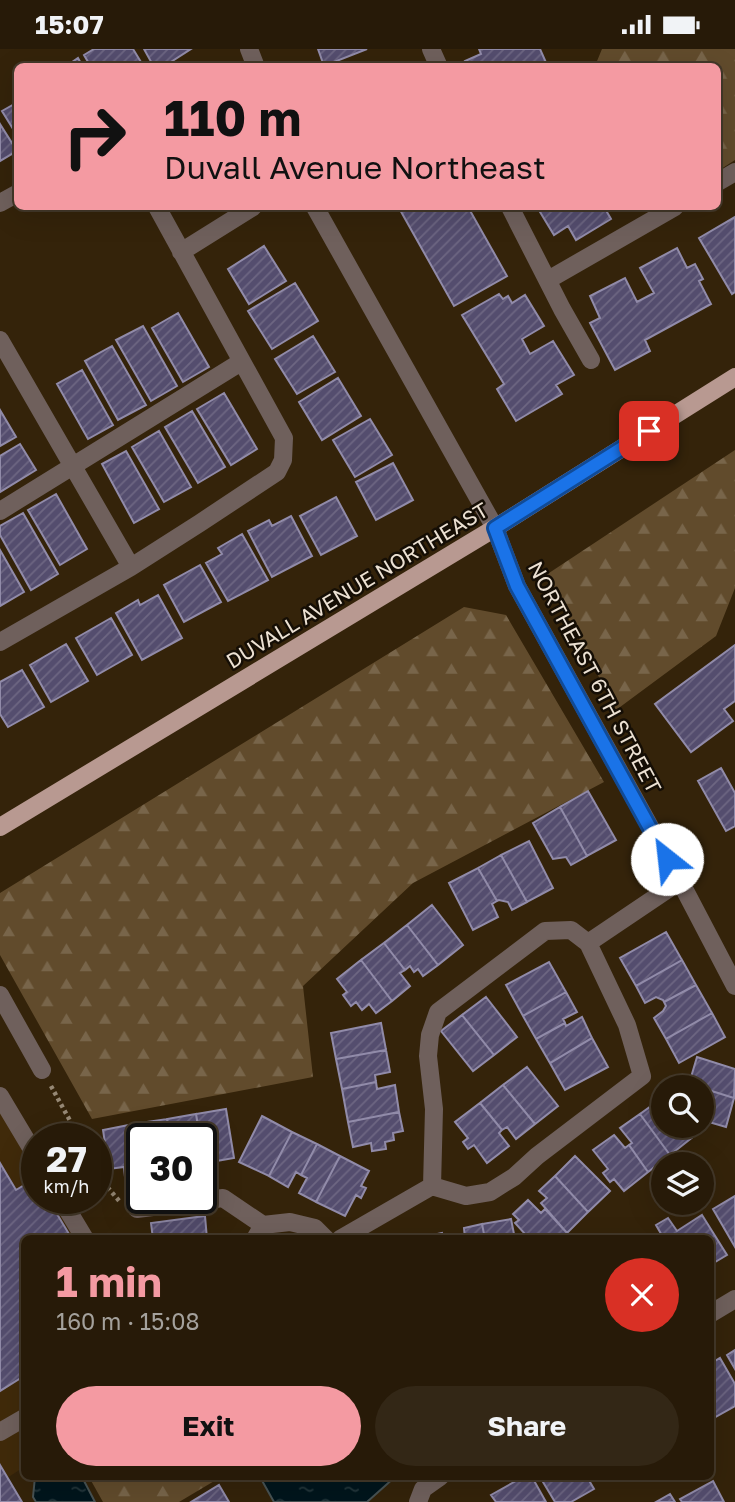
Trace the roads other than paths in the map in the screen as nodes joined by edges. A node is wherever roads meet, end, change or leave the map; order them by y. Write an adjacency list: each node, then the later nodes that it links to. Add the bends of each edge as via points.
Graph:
1 (159, 210): 6 (street)
2 (248, 210): 6 (street)
3 (317, 210): 14 (street, NORTHEAST 6TH STREET)
4 (512, 210): 7 (street)
5 (670, 210): 7 (street)
6 (181, 252): 10 (street)
7 (548, 280): 9 (street)
8 (0, 340): 12 (street)
9 (592, 360)
10 (242, 362): 12 (street); 15 (street, via 284,438 283,460 277,471)
11 (735, 377): 14 (main road, DUVALL AVENUE NORTHEAST)
12 (73, 466): 13 (street); 15 (street)
13 (0, 511)
14 (495, 528): 17 (main road, DUVALL AVENUE NORTHEAST); 18 (street, NORTHEAST 6TH STREET, via 517,586)
15 (131, 567): 16 (street)
16 (0, 642)
17 (0, 827)
18 (680, 881): 19 (street); 20 (street, NORTHEAST 6TH STREET)
19 (588, 943): 25 (street, via 570,930 545,932 438,1012 428,1056 434,1109); 25 (street, via 626,1025 642,1076 490,1192 466,1196)
20 (735, 986)
21 (0, 995): 22 (street)
22 (42, 1070)
23 (0, 1096): 24 (street)
24 (21, 1131)
25 (432, 1187): 31 (street)
26 (217, 1199): 28 (street, via 223,1198)
27 (70, 1214): 29 (street)
28 (259, 1232): 30 (street, via 290,1222 315,1228)
29 (83, 1235)
30 (322, 1235)
31 (347, 1235)
32 (735, 1299): 33 (street)
33 (714, 1312)
34 (21, 1419): 35 (street)
35 (0, 1432)
36 (436, 1480): 37 (street, via 423,1489)
37 (418, 1502)

